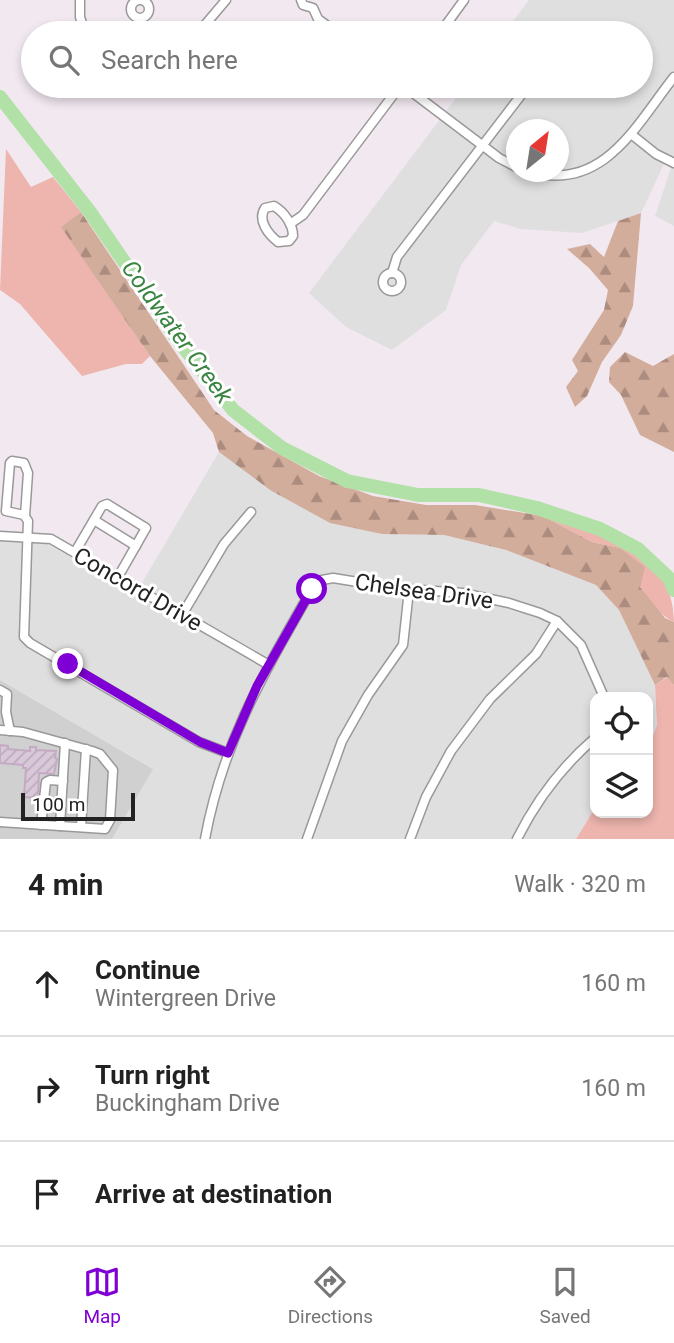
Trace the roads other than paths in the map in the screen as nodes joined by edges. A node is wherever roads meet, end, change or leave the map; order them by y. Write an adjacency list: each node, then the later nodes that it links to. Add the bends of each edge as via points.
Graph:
1 (80, 0): 7 (street)
2 (226, 0): 8 (street)
3 (301, 0): 6 (street, via 306,8)
4 (319, 0): 6 (street)
5 (464, 0): 10 (street)
6 (313, 8): 9 (street)
7 (81, 21)
8 (208, 21)
9 (321, 21)
10 (449, 21)
11 (674, 77): 15 (street)
12 (393, 98): 20 (street, via 303,215)
13 (418, 98): 16 (street)
14 (519, 98): 16 (street)
15 (631, 134): 18 (street); 19 (street, via 609,156)
16 (482, 145): 17 (street); 21 (street, via 397,257)
17 (506, 162)
18 (674, 163)
19 (569, 175)
20 (290, 224): 20 (street, via 274,206 262,212 262,222 278,242 289,242 293,236)
21 (392, 273)
22 (251, 512): 31 (street, via 224,544)
23 (25, 516): 23 (street, via 6,509 12,461 25,465 28,473); 26 (street, via 29,521)
24 (94, 520): 27 (street); 27 (street, via 106,504 135,521 146,528); 28 (street)
25 (0, 536): 26 (street, Concord Drive)
26 (27, 537): 28 (street, Concord Drive, via 51,539); 41 (street, via 24,636 30,643 200,742)
27 (136, 546): 29 (street)
28 (75, 552): 29 (street, Concord Drive)
29 (118, 577): 31 (street, Concord Drive)
30 (409, 590): 32 (street, Chelsea Drive, via 462,593 522,607); 33 (street, Chelsea Drive, via 322,580 312,589); 48 (street, via 403,645 342,741)
31 (182, 615): 33 (street, Concord Drive)
32 (557, 621): 35 (street, Chelsea Drive, via 581,645); 49 (street, via 536,654 500,687 451,751)
33 (269, 664): 41 (street)
34 (0, 690): 37 (street, via 6,694)
35 (602, 692)
36 (0, 730): 37 (street)
37 (10, 731): 38 (street)
38 (65, 743): 40 (street); 42 (street)
39 (590, 743): 50 (street, via 555,776)
40 (86, 749): 46 (street); 46 (street, via 110,763 113,783 109,825 105,829)
41 (228, 753): 47 (street)
42 (63, 781): 44 (street, via 46,782); 45 (street)
43 (0, 822): 44 (street)
44 (41, 825): 45 (street)
45 (60, 826): 46 (street)
46 (81, 827)
47 (205, 839)
48 (307, 839)
49 (410, 839)
50 (517, 839)

